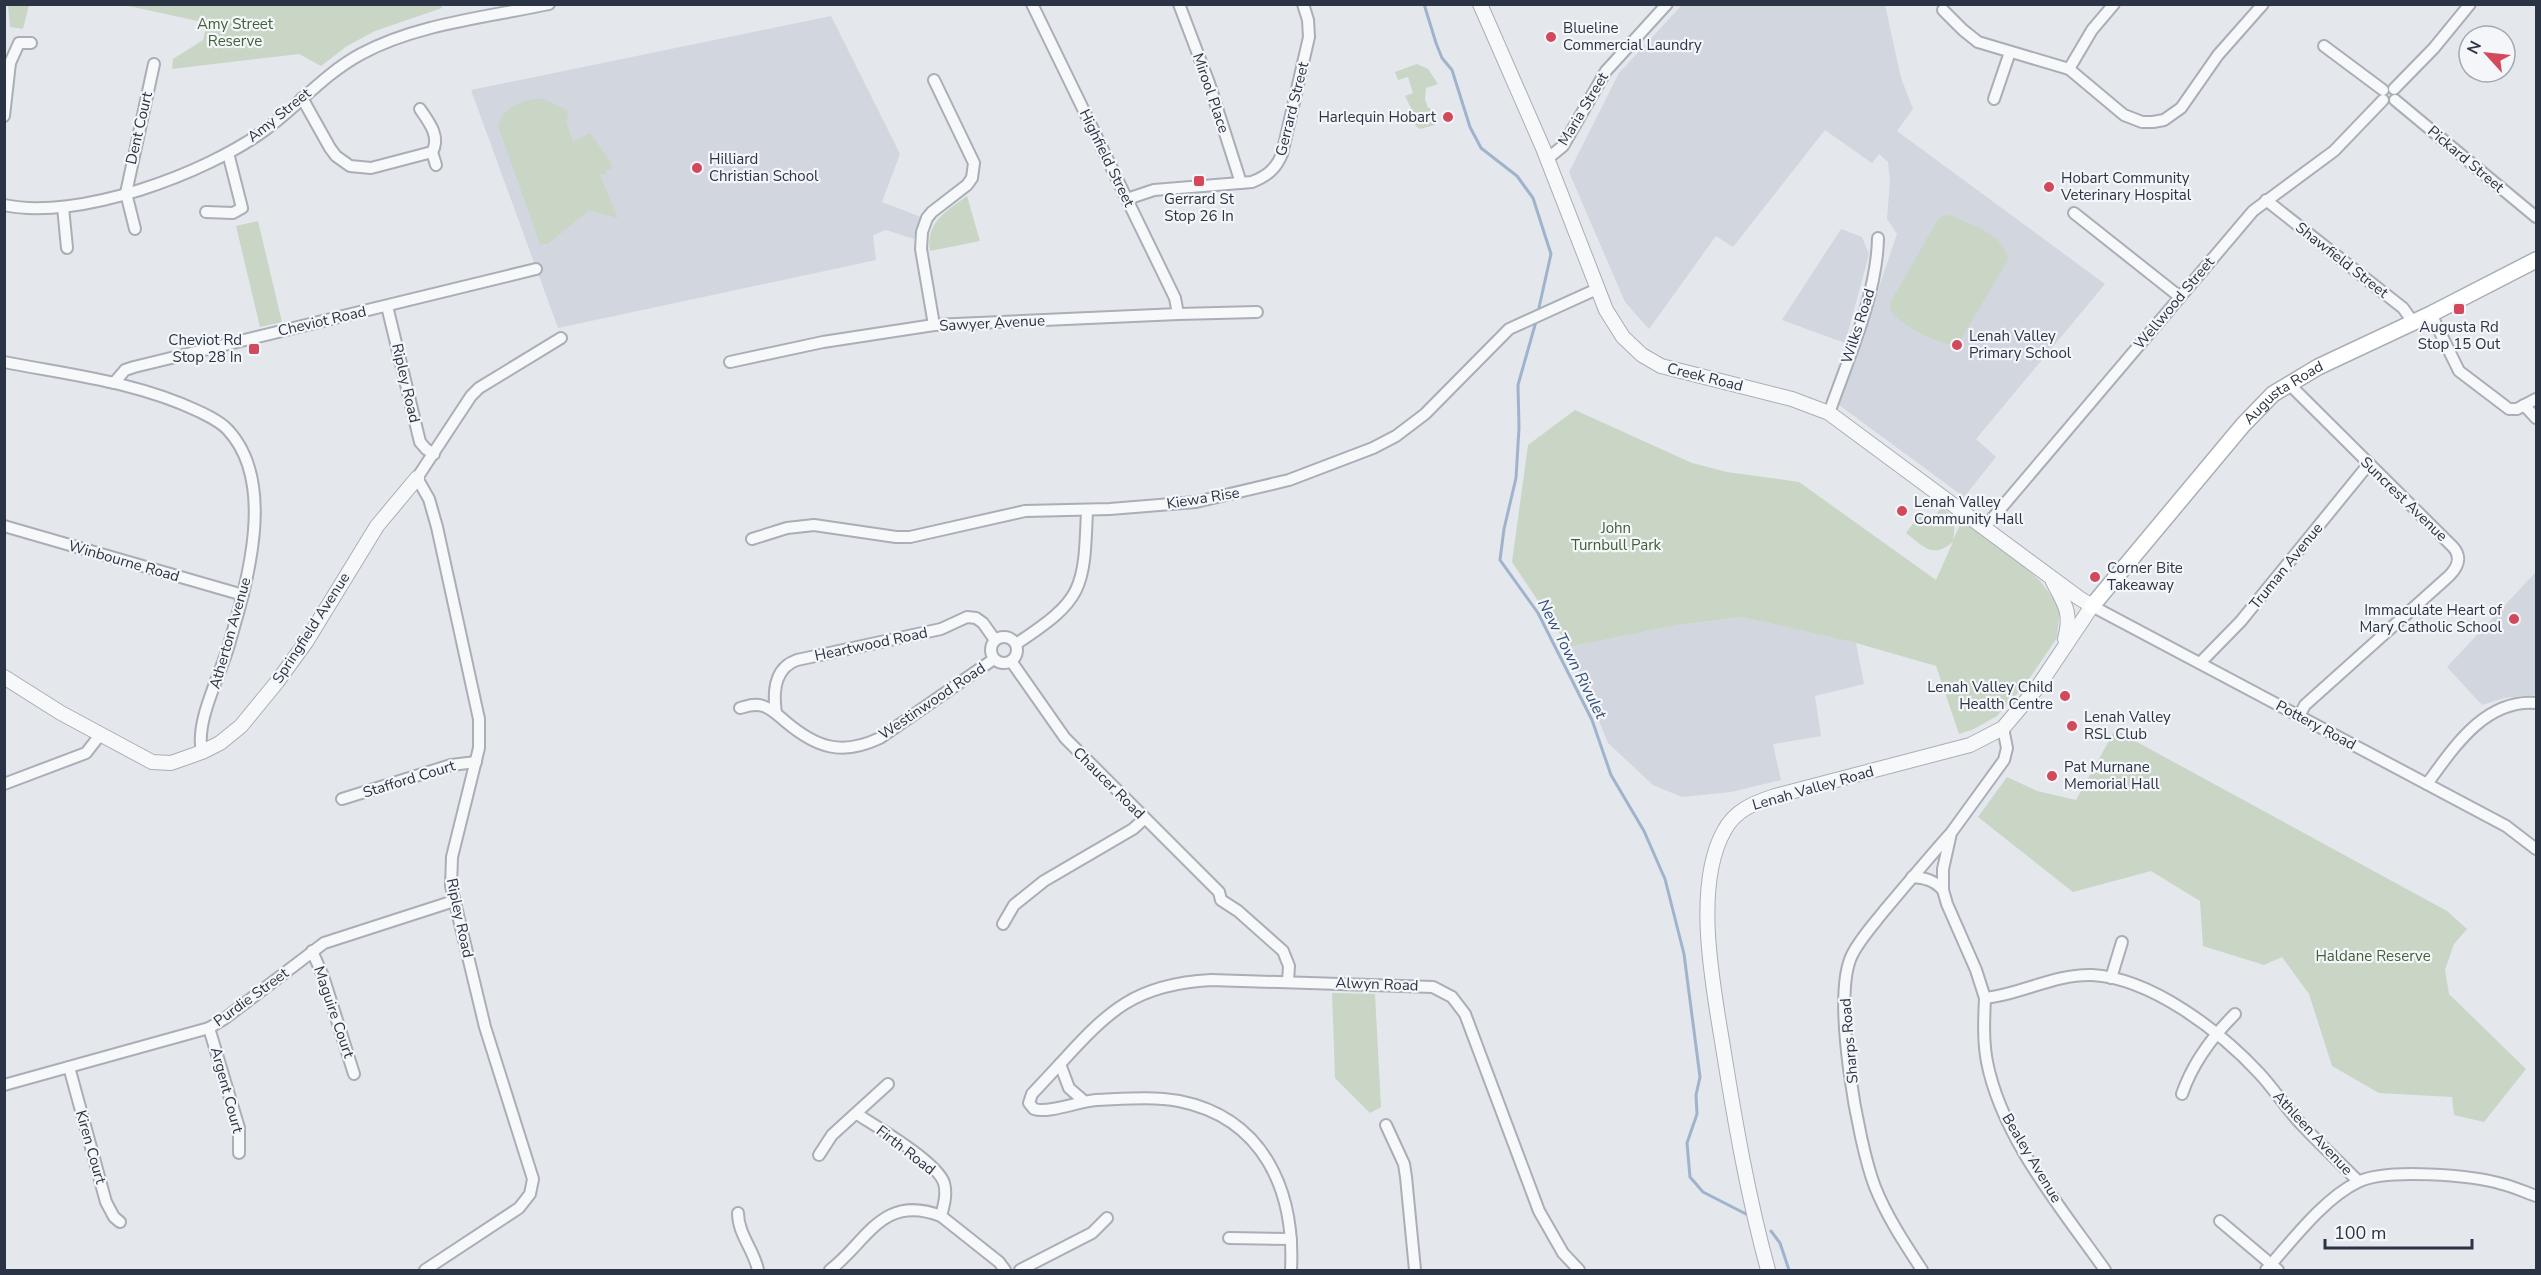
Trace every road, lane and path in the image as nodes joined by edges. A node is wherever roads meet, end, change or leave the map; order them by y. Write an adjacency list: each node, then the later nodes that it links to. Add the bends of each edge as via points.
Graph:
1 (549, 4): 18 (street, Amy Street, via 396,39 360,55)
2 (1032, 4): 28 (street, Highfield Street)
3 (1179, 4): 26 (street, Mirool Place)
4 (1303, 4): 26 (street, Gerrard Street, via 1309,37 1282,154 1271,172)
5 (1480, 4): 24 (street, Creek Road)
6 (1667, 4): 24 (street, Maria Street, via 1606,70 1563,146)
7 (2114, 4): 15 (street)
8 (2263, 4): 15 (street, via 2218,55 2181,108 2164,120 2142,122 2124,115)
9 (2470, 4): 17 (street, Wellwood Street)
10 (1943, 10): 13 (street, via 1970,37)
11 (32, 43): 21 (street, via 19,43 13,54)
12 (2324, 46): 17 (street, Pickard Street)
13 (2010, 52): 15 (street); 19 (street)
14 (154, 64): 27 (street, Dent Court)
15 (2068, 69)
16 (934, 80): 47 (street, via 975,163 967,185 932,212 924,225 921,249)
17 (2389, 95): 29 (street, Wellwood Street, via 2334,151); 34 (street, Pickard Street)
18 (302, 98): 22 (street, via 330,148 350,166 372,168); 23 (street, Amy Street, via 265,130)
19 (1994, 99)
20 (420, 109): 22 (street, via 435,135)
21 (4, 116)
22 (432, 152): 25 (street)
23 (228, 153): 27 (street, Amy Street, via 183,175); 32 (street, via 242,208 233,213)
24 (1547, 159): 40 (street, Creek Road)
25 (436, 165)
26 (1241, 183): 28 (street, Gerrard Street, via 1154,189)
27 (126, 193): 31 (street, Amy Street); 35 (street)
28 (1127, 199): 44 (street, Highfield Street, via 1175,298)
29 (2266, 200): 41 (street, Wellwood Street); 46 (street, Shawfield Street, via 2403,308)
30 (4, 205): 31 (street, Amy Street, via 32,209)
31 (63, 207): 37 (street)
32 (206, 212)
33 (2074, 213): 41 (street)
34 (2536, 217)
35 (135, 230)
36 (1878, 238): 55 (street, Wilks Road, via 1878,262)
37 (67, 248)
38 (2536, 260): 45 (main road, Augusta Road)
39 (536, 269): 42 (street, Cheviot Road)
40 (1597, 289): 55 (street, Creek Road, via 1617,331 1648,360 1671,370 1792,399); 60 (street, Kiewa Rise, via 1509,329 1425,414 1384,444 1289,480 1214,499)
41 (2180, 297): 62 (street, Wellwood Street)
42 (387, 306): 51 (street, Cheviot Road, via 134,367 125,370); 57 (street, Ripley Road, via 420,442)
43 (1257, 312): 44 (street, Sawyer Avenue)
44 (1178, 314): 47 (street, Sawyer Avenue)
45 (2431, 314): 46 (main road, Augusta Road); 54 (street, via 2459,371 2505,407)
46 (2413, 322): 52 (main road, Augusta Road)
47 (934, 325): 50 (street, Sawyer Avenue, via 823,342)
48 (561, 338): 57 (street, Springfield Avenue, via 479,388 461,409)
49 (4, 362): 51 (street, Atherton Avenue)
50 (730, 362)
51 (114, 383): 65 (street, Atherton Avenue, via 143,389 213,418 228,429 242,450 251,474 254,518)
52 (2288, 383): 58 (street, Suncrest Avenue); 66 (main road, Augusta Road, via 2262,403)
53 (2536, 399): 54 (street)
54 (2524, 405): 56 (street)
55 (1829, 413): 62 (street, Creek Road)
56 (2536, 418)
57 (434, 454): 59 (street, Springfield Avenue)
58 (2368, 465): 72 (street, Truman Avenue, via 2241,621); 77 (street, Suncrest Avenue, via 2453,547 2459,556 2458,564 2305,705)
59 (417, 478): 80 (street, Springfield Avenue, via 372,533 306,642 270,691 236,731); 81 (street, Ripley Road, via 435,518 474,693 480,735)
60 (1087, 510): 63 (street, Kiewa Rise, via 1018,513 910,537 814,525 787,528); 68 (street, via 1084,570 1075,595 1059,614)
61 (4, 526): 65 (street, Winbourne Road)
62 (1985, 527): 64 (street, Creek Road)
63 (752, 539)
64 (2049, 575): 66 (street, Creek Road); 69 (street, Lenah Valley Road, via 2068,611)
65 (243, 595): 80 (street, Atherton Avenue, via 201,726)
66 (2092, 606): 69 (street, Lenah Valley Road); 72 (street, Pottery Road)
67 (995, 640): 68 (street, via 1008,638); 70 (street, via 991,648); 76 (street, Heartwood Road, via 983,622 967,618 941,629 797,660 787,664 777,678)
68 (1016, 644): 71 (street, via 1016,655)
69 (2062, 650): 78 (street, Lenah Valley Road)
70 (994, 659): 71 (street, via 1001,663); 76 (street, Westinwood Road, via 865,745 848,749 815,742)
71 (1011, 661): 85 (street, Chaucer Road, via 1065,738)
72 (2200, 663): 77 (street, Pottery Road)
73 (4, 677): 79 (street, Springfield Avenue)
74 (2536, 703): 83 (street, via 2505,706 2486,716)
75 (740, 708): 76 (street, Westinwood Road, via 763,706)
76 (776, 713)
77 (2300, 716): 83 (street, Pottery Road)
78 (2003, 728): 86 (street, via 2007,748 2004,760); 129 (street, Lenah Valley Road, via 1970,745 1753,803 1740,810 1720,838 1710,882 1707,941 1733,1115)
79 (100, 735): 80 (street, Springfield Avenue, via 158,763); 82 (street, via 86,753)
80 (202, 752)
81 (476, 762): 84 (street, Stafford Court, via 451,765); 90 (street, Ripley Road, via 451,867)
82 (4, 784)
83 (2427, 784): 87 (street, Pottery Road, via 2506,826)
84 (342, 799)
85 (1144, 819): 91 (street, via 1044,881 1014,905); 95 (street, Chaucer Road, via 1219,892 1221,900 1238,910 1283,951 1289,966)
86 (1951, 833): 88 (street, Sharps Road); 89 (street)
87 (2536, 849)
88 (1912, 877): 89 (street, via 1936,883); 130 (street, Sharps Road, via 1851,956 1844,996 1852,1083 1868,1165 1876,1189)
89 (1943, 890): 96 (street)
90 (454, 901): 93 (street, Purdie Street, via 335,938); 121 (street, Ripley Road, via 485,1027 533,1184 519,1208)
91 (1004, 924)
92 (2122, 942): 94 (street)
93 (312, 951): 98 (street, Purdie Street); 102 (street, Maguire Court)
94 (2112, 978): 96 (street, Athleen Avenue, via 2061,977 2020,992); 99 (street, Athleen Avenue, via 2173,1004)
95 (1288, 981): 100 (street, Alwyn Road, via 1194,981 1142,993 1112,1011); 128 (street, Alwyn Road, via 1423,985 1443,991 1460,1004 1539,1211 1563,1253)
96 (1985, 998): 131 (street, Bealey Avenue, via 1987,1060 2005,1116 2040,1176)
97 (2235, 1014): 99 (street)
98 (209, 1028): 101 (street, Purdie Street); 109 (street, Argent Court, via 239,1128)
99 (2216, 1033): 105 (street, via 2189,1072); 111 (street, Athleen Avenue, via 2258,1072 2302,1125)
100 (1060, 1064): 106 (street, via 1069,1088); 106 (street, Alwyn Road, via 1032,1094 1031,1106 1042,1110)
101 (69, 1067): 104 (street, Purdie Street); 117 (street, Kiren Court, via 106,1202)
102 (354, 1074)
103 (888, 1084): 107 (street)
104 (4, 1085)
105 (2182, 1094)
106 (1084, 1101): 119 (street, via 1177,1101 1209,1111 1237,1127 1273,1167 1281,1184)
107 (857, 1114): 110 (street, via 832,1135); 114 (street, Firth Road, via 938,1173 945,1191)
108 (1386, 1125): 127 (street, via 1407,1177)
109 (239, 1153)
110 (819, 1155)
111 (2358, 1181): 112 (street, Athleen Avenue, via 2385,1174 2420,1174 2500,1183); 120 (street, via 2334,1198)
112 (2536, 1196)
113 (738, 1213): 122 (street, via 739,1226)
114 (941, 1216): 123 (street, via 913,1210 882,1219); 124 (street)
115 (1107, 1218): 125 (street, via 1092,1233)
116 (2220, 1221): 120 (street)
117 (120, 1222)
118 (1229, 1238): 119 (street)
119 (1291, 1239): 126 (street)
120 (2272, 1269)
121 (425, 1270)
122 (758, 1270)
123 (830, 1270)
124 (1005, 1270)
125 (1020, 1270)
126 (1291, 1270)
127 (1415, 1270)
128 (1579, 1270)
129 (1768, 1270)
130 (1922, 1270)
131 (2105, 1270)

